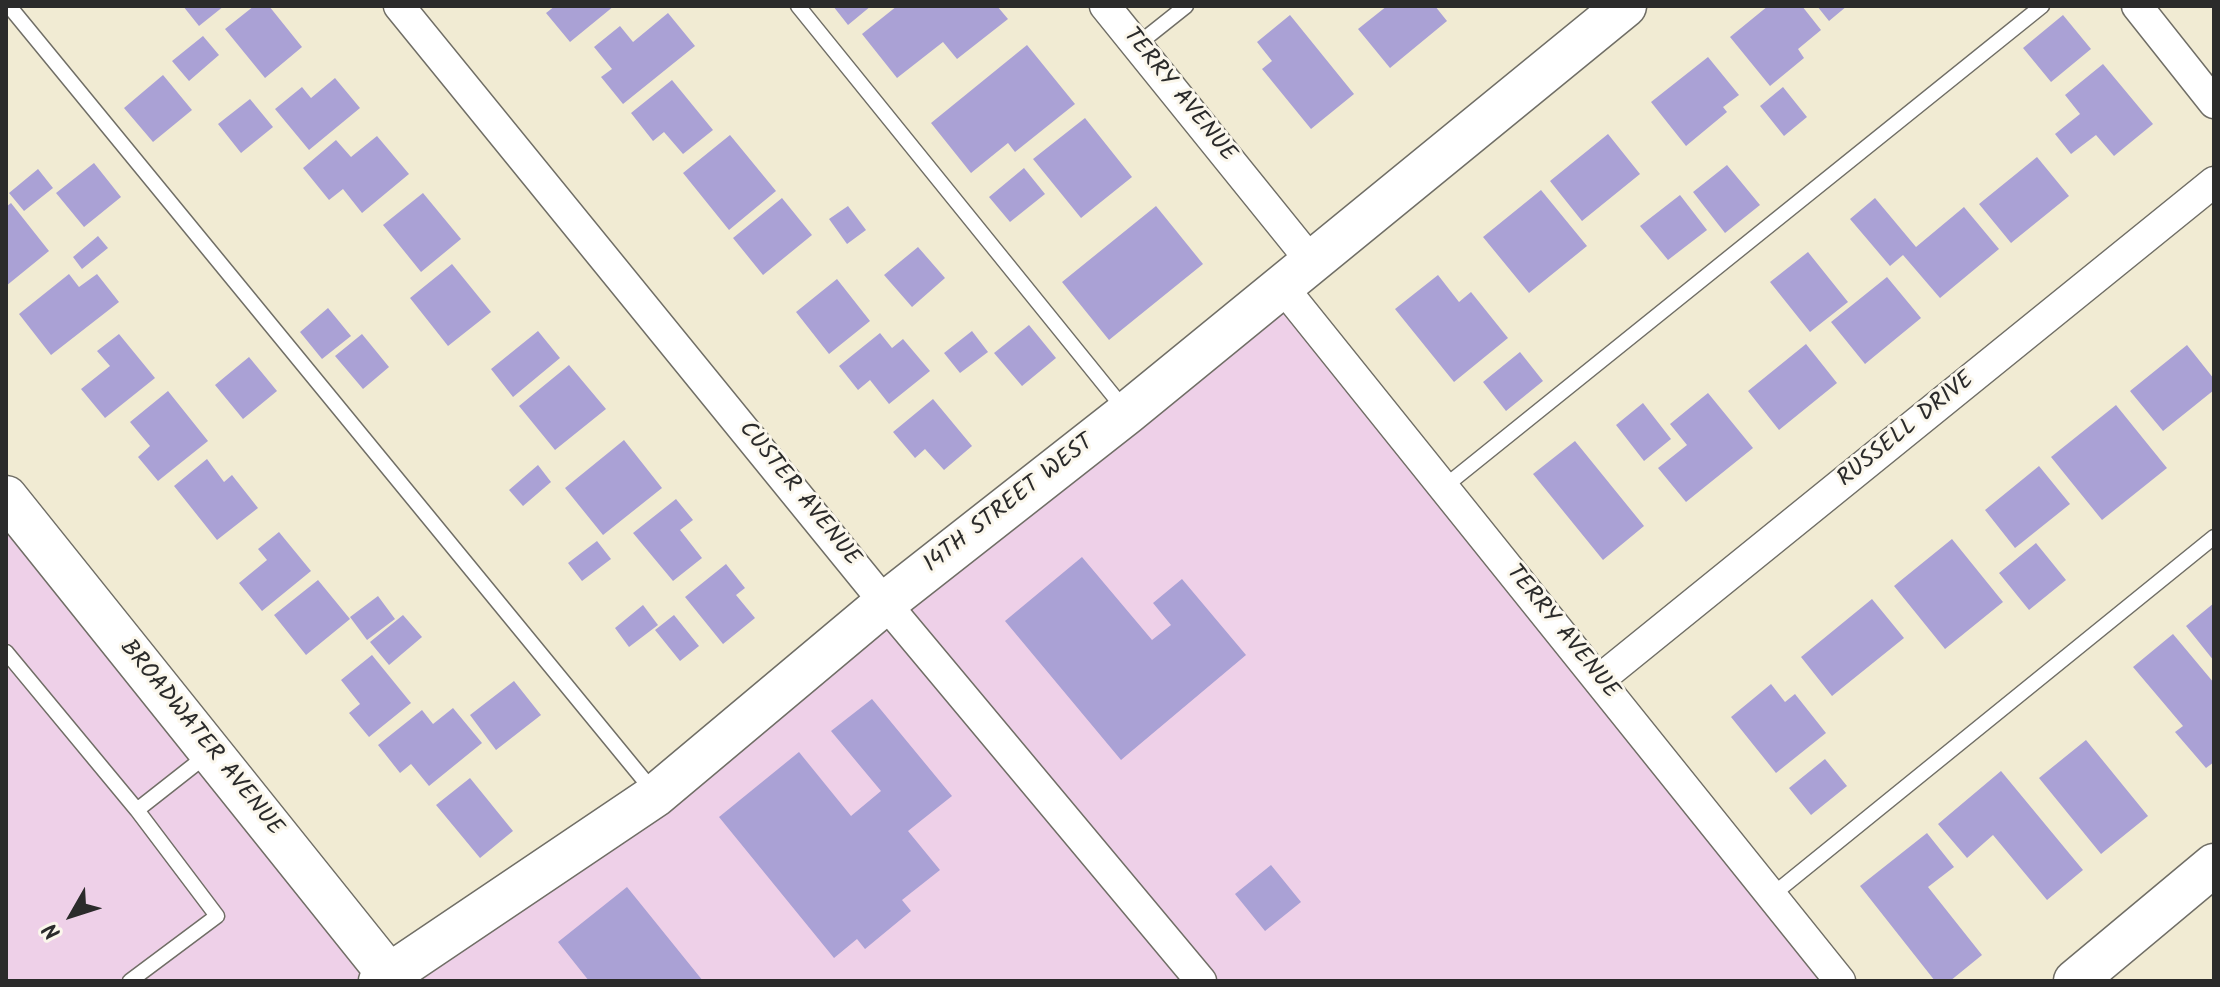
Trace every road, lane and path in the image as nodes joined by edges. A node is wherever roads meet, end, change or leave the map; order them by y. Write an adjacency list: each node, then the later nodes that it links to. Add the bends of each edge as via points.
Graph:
1 (9, 6): 21 (lane)
2 (399, 6): 17 (street, CUSTER AVENUE)
3 (798, 6): 13 (lane)
4 (1105, 6): 9 (street, TERRY AVENUE)
5 (1186, 6): 9 (lane)
6 (1625, 6): 12 (street, 14TH STREET WEST)
7 (2042, 6): 14 (lane)
8 (2137, 6): 10 (street)
9 (1137, 45): 12 (street, TERRY AVENUE)
10 (2214, 103)
11 (2214, 182): 19 (street, RUSSELL DRIVE)
12 (1296, 273): 13 (street, 14TH STREET WEST); 14 (street, TERRY AVENUE)
13 (1127, 413): 17 (street, 14TH STREET WEST)
14 (1444, 487): 19 (street, TERRY AVENUE)
15 (6, 497): 20 (street, BROADWATER AVENUE)
16 (2214, 537): 24 (lane)
17 (885, 603): 21 (street, 14TH STREET WEST); 27 (street, CUSTER AVENUE)
18 (6, 652): 22 (lane)
19 (1599, 680): 24 (street, TERRY AVENUE)
20 (210, 752): 22 (lane); 25 (street, BROADWATER AVENUE)
21 (656, 795): 25 (street, 14TH STREET WEST)
22 (137, 810): 26 (lane, via 217,916)
23 (2214, 865): 29 (street)
24 (1771, 896): 28 (street, TERRY AVENUE)
25 (387, 979)
26 (130, 981)
27 (1201, 981)
28 (1840, 981)
29 (2075, 981)

